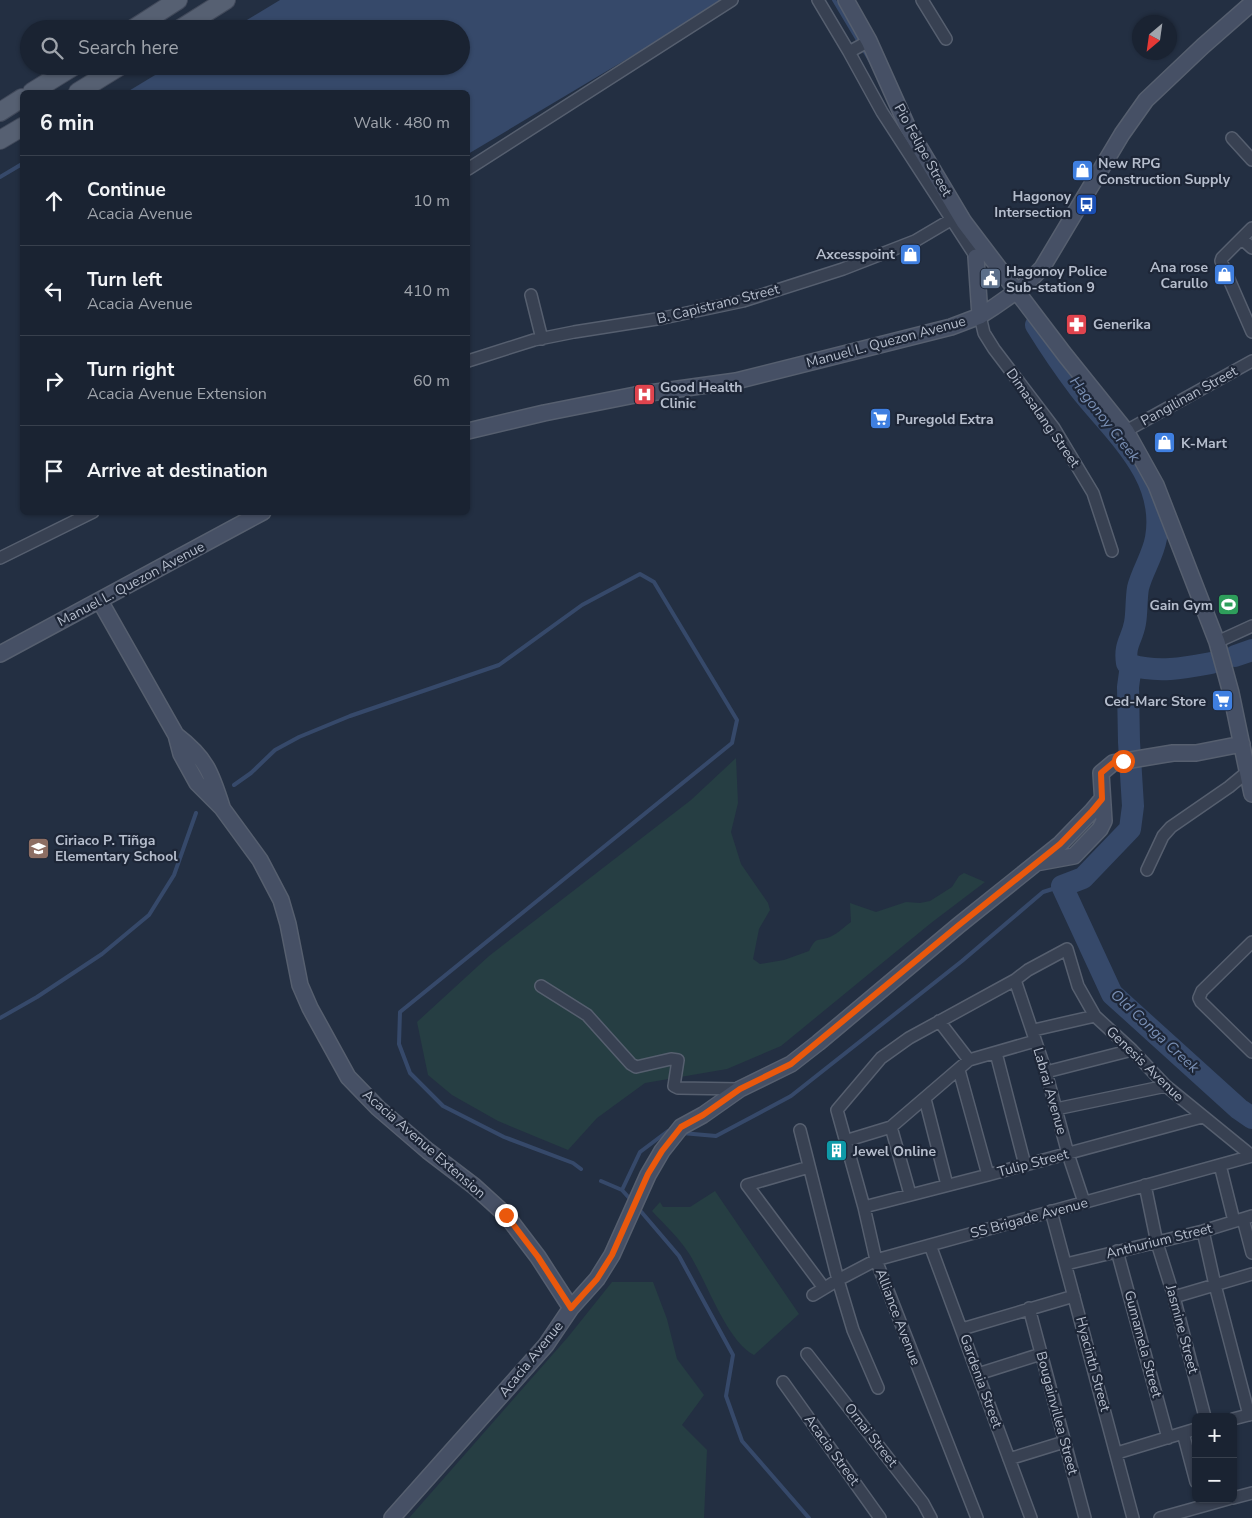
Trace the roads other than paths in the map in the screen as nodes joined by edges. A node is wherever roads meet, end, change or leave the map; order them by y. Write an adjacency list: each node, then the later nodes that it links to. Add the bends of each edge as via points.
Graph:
1 (178, 0): 8 (main road)
2 (226, 0): 9 (main road)
3 (732, 0): 23 (street)
4 (818, 0): 12 (street)
5 (846, 0): 11 (main road, Pio Felipe Street)
6 (922, 0): 10 (street)
7 (1252, 4): 29 (main road, Manuel L. Quezon Avenue, via 1146,100)
8 (147, 20)
9 (194, 20)
10 (946, 39)
11 (866, 42): 12 (street); 24 (main road, Pio Felipe Street)
12 (851, 51): 24 (street, via 882,112)
13 (59, 75): 15 (main road)
14 (105, 75): 16 (main road)
15 (35, 90)
16 (81, 90)
17 (20, 99): 18 (main road)
18 (0, 112)
19 (20, 128): 21 (main road)
20 (1232, 138): 22 (street)
21 (0, 140)
22 (1252, 160)
23 (470, 168)
24 (955, 218): 28 (street); 30 (main road, Pio Felipe Street, via 976,240); 35 (street, B. Capistrano Street, via 906,244 743,300)
25 (1252, 228): 26 (street)
26 (1242, 239): 27 (street); 34 (street, via 1221,261)
27 (1252, 248)
28 (976, 257): 32 (main road)
29 (1036, 275): 30 (main road, Manuel L. Quezon Avenue); 33 (main road, via 1032,289)
30 (1012, 294): 32 (main road, Manuel L. Quezon Avenue); 33 (main road, Pio Felipe Street)
31 (531, 295): 35 (street)
32 (980, 316): 38 (main road, Manuel L. Quezon Avenue, via 951,327 736,381 635,395); 42 (street, Dimasalang Street, via 989,341 1054,428 1093,493)
33 (1040, 321): 39 (main road, Pio Felipe Street)
34 (1252, 332)
35 (542, 339): 36 (street, B. Capistrano Street)
36 (470, 360)
37 (1252, 361): 39 (street, Pangilinan Street)
38 (470, 430)
39 (1126, 431): 46 (main road, Pio Felipe Street, via 1156,485)
40 (87, 515): 43 (street)
41 (258, 515): 44 (main road, Manuel L. Quezon Avenue)
42 (1112, 551)
43 (0, 558)
44 (100, 601): 47 (main road, Manuel L. Quezon Avenue); 99 (main road, Acacia Avenue Extension, via 176,736 194,749 203,761 212,776 222,808 260,860 281,900 300,985 348,1077 385,1114 506,1215)
45 (1252, 626): 46 (street)
46 (1217, 642): 48 (main road, Pio Felipe Street)
47 (0, 654)
48 (1242, 744): 49 (main road, Pio Felipe Street); 65 (main road, Acacia Avenue, via 1113,763 1101,773 1104,821 1074,856 1036,863 791,1064)
49 (1250, 770): 50 (main road, Pio Felipe Street); 51 (street, via 1171,827 1163,836)
50 (1252, 794)
51 (1147, 870)
52 (1252, 942): 60 (street, via 1202,990 1198,998)
53 (1015, 980): 55 (street, Genesis Avenue, via 1067,949 1078,986); 56 (street); 57 (street, Labrai Avenue)
54 (541, 986): 65 (street, via 587,1015 636,1067 678,1060 674,1086 678,1088)
55 (1095, 1016): 57 (street); 58 (street, Genesis Avenue)
56 (938, 1021): 61 (street); 71 (street, Alliance Avenue, via 881,1058 837,1110)
57 (1034, 1036): 59 (street); 63 (street, Labrai Avenue)
58 (1132, 1050): 63 (street); 64 (street, Genesis Avenue)
59 (996, 1052): 61 (street); 74 (street)
60 (1252, 1052)
61 (970, 1060): 62 (street)
62 (959, 1070): 66 (street); 77 (street)
63 (1046, 1072): 67 (street, Labrai Avenue)
64 (1166, 1086): 67 (street); 68 (street, Genesis Avenue)
65 (740, 1089): 99 (main road, Acacia Avenue, via 681,1127 662,1151 648,1174 612,1255 597,1279)
66 (925, 1099): 69 (street); 78 (street)
67 (1056, 1109): 72 (street, Labrai Avenue)
68 (1202, 1117): 72 (street, Tulip Street); 73 (street, Genesis Avenue)
69 (890, 1128): 71 (street); 80 (street)
70 (800, 1130): 76 (street)
71 (845, 1141): 82 (street, Alliance Avenue)
72 (1068, 1154): 74 (street, Tulip Street); 81 (street, Labrai Avenue)
73 (1252, 1156): 75 (street, SS Brigade Avenue)
74 (1025, 1165): 77 (street, Tulip Street)
75 (1220, 1165): 79 (street, SS Brigade Avenue); 84 (street)
76 (809, 1167): 93 (street); 95 (street, via 747,1185)
77 (988, 1175): 78 (street, Tulip Street)
78 (947, 1185): 80 (street, Tulip Street)
79 (1145, 1186): 81 (street, SS Brigade Avenue); 86 (street, Jasmine Street)
80 (910, 1194): 82 (street, Tulip Street)
81 (1084, 1202): 83 (street, SS Brigade Avenue)
82 (864, 1207): 90 (street, Alliance Avenue)
83 (1051, 1211): 87 (street, SS Brigade Avenue); 91 (street, Hyacinth Street)
84 (1243, 1219): 85 (street, Anthurium Street); 89 (street)
85 (1203, 1232): 86 (street, Anthurium Street); 94 (street)
86 (1157, 1243): 88 (street, Anthurium Street); 98 (street, Jasmine Street)
87 (930, 1245): 90 (street, SS Brigade Avenue); 101 (street, Gardenia Street)
88 (1117, 1251): 91 (street, Anthurium Street); 112 (street, Gumamela Street)
89 (1252, 1253)
90 (876, 1260): 93 (street, SS Brigade Avenue); 124 (street, Alliance Avenue)
91 (1066, 1264): 97 (street, Hyacinth Street)
92 (1252, 1274): 94 (street)
93 (838, 1280): 95 (street, SS Brigade Avenue); 106 (street, via 853,1330)
94 (1214, 1285): 98 (street); 108 (street)
95 (824, 1288): 96 (street, SS Brigade Avenue)
96 (813, 1295)
97 (1074, 1296): 100 (street); 114 (street, Hyacinth Street)
98 (1174, 1297): 107 (street, Jasmine Street)
99 (571, 1308): 121 (main road, Acacia Avenue, via 546,1345)
100 (1029, 1308): 101 (street); 103 (street, Bougainvillea Street)
101 (962, 1329): 104 (street, Gardenia Street)
102 (807, 1354): 123 (street, Ornai Street, via 923,1503)
103 (1041, 1354): 104 (street); 113 (street, Bougainvillea Street)
104 (978, 1374): 115 (street, Gardenia Street)
105 (783, 1382): 122 (street, Acacia Street)
106 (878, 1388)
107 (1205, 1413)
108 (1251, 1415): 109 (street)
109 (1237, 1418)
110 (1192, 1430): 111 (street)
111 (1183, 1433): 112 (street); 116 (street)
112 (1168, 1438): 114 (street)
113 (1064, 1442): 115 (street); 126 (street, Bougainvillea Street)
114 (1117, 1453): 127 (street, Hyacinth Street)
115 (1009, 1459): 125 (street, Gardenia Street)
116 (1192, 1467)
117 (1252, 1493): 118 (street)
118 (1237, 1497)
119 (1201, 1503): 120 (street)
120 (1193, 1514): 128 (street)
121 (392, 1518)
122 (880, 1518)
123 (931, 1518)
124 (977, 1518)
125 (1031, 1518)
126 (1085, 1518)
127 (1133, 1518)
128 (1160, 1518)

